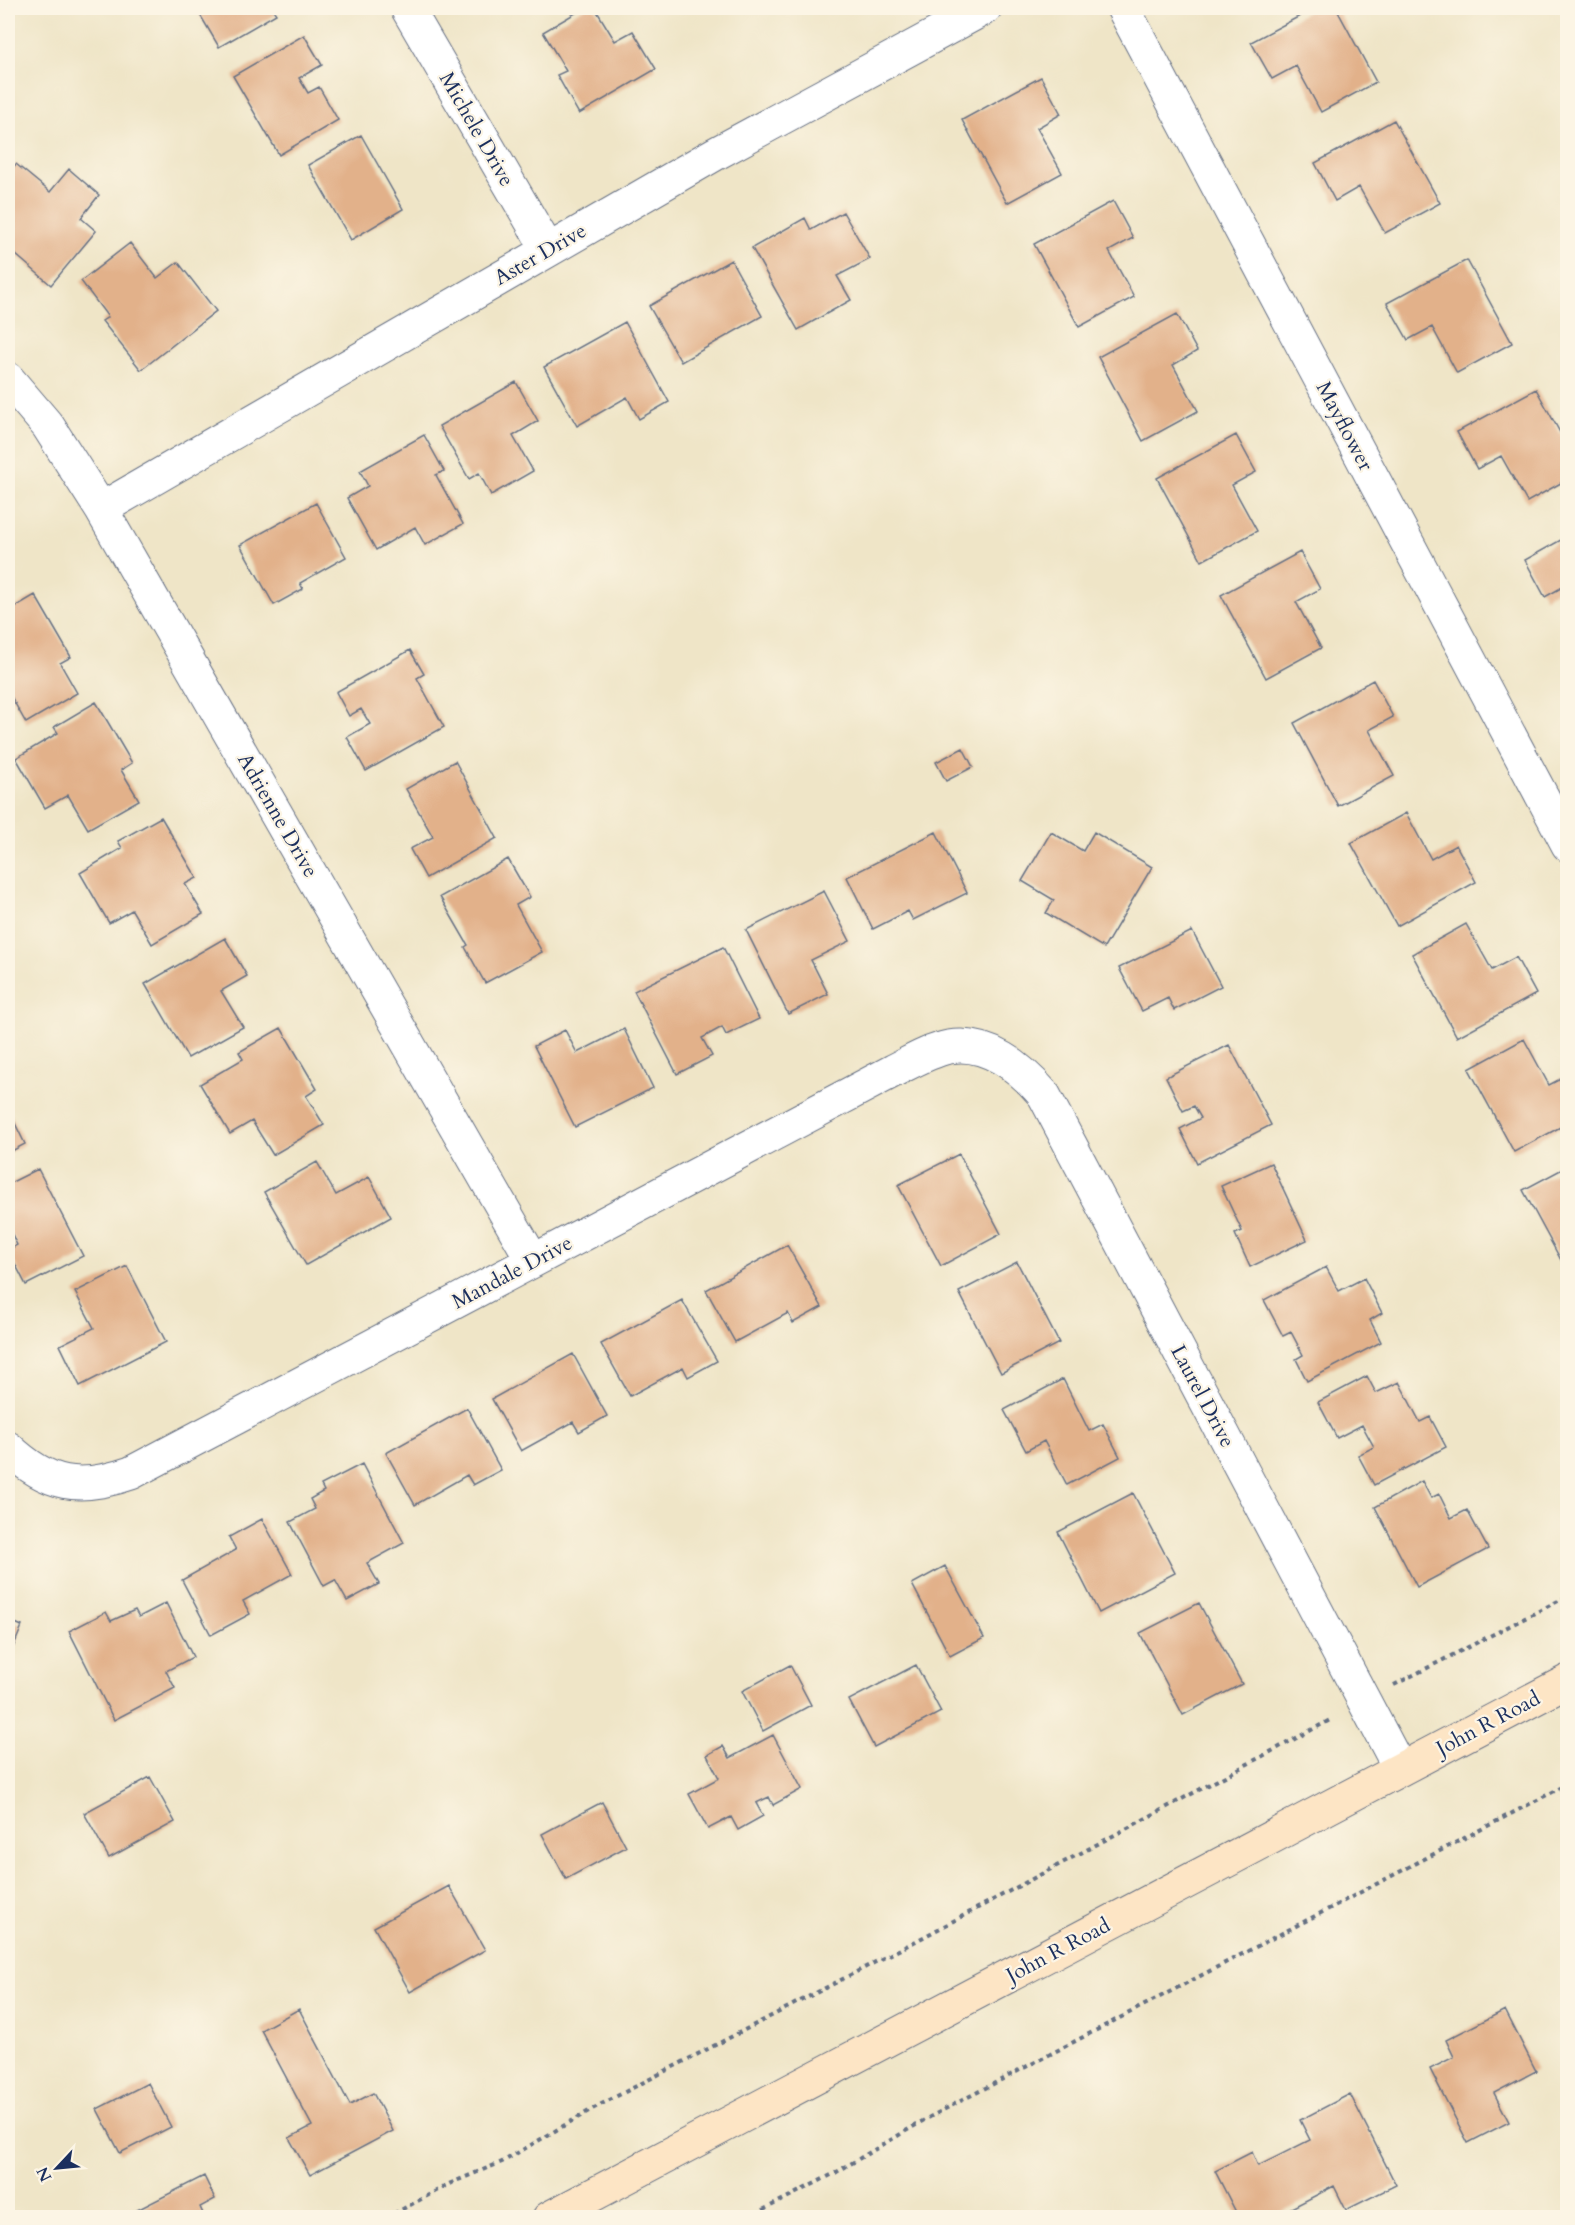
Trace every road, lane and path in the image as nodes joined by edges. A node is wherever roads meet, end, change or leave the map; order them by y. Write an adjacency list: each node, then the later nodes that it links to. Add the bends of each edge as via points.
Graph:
1 (407, 8): 4 (street, Michele Drive)
2 (985, 8): 4 (street, Aster Drive, via 807,102)
3 (1123, 8): 7 (street, Mayflower)
4 (548, 250): 6 (street, Aster Drive)
5 (8, 379): 6 (street, Adrienne Drive, via 48,426)
6 (101, 509): 9 (street, Adrienne Drive)
7 (1568, 845)
8 (980, 1049): 9 (street, Mandale Drive, via 948,1047 893,1071); 15 (street, Laurel Drive, via 1011,1062 1044,1095)
9 (533, 1262): 10 (street, Mandale Drive, via 131,1473 104,1482 58,1482 42,1475)
10 (8, 1448)
11 (1568, 1596): 13 (path)
12 (1568, 1681): 15 (main road, John R Road)
13 (1397, 1684)
14 (1331, 1720): 17 (path, via 594,2108 502,2162)
15 (1400, 1769): 18 (main road, John R Road)
16 (1568, 1784): 19 (path, via 926,2119 835,2173)
17 (386, 2217)
18 (549, 2217)
19 (747, 2217)

